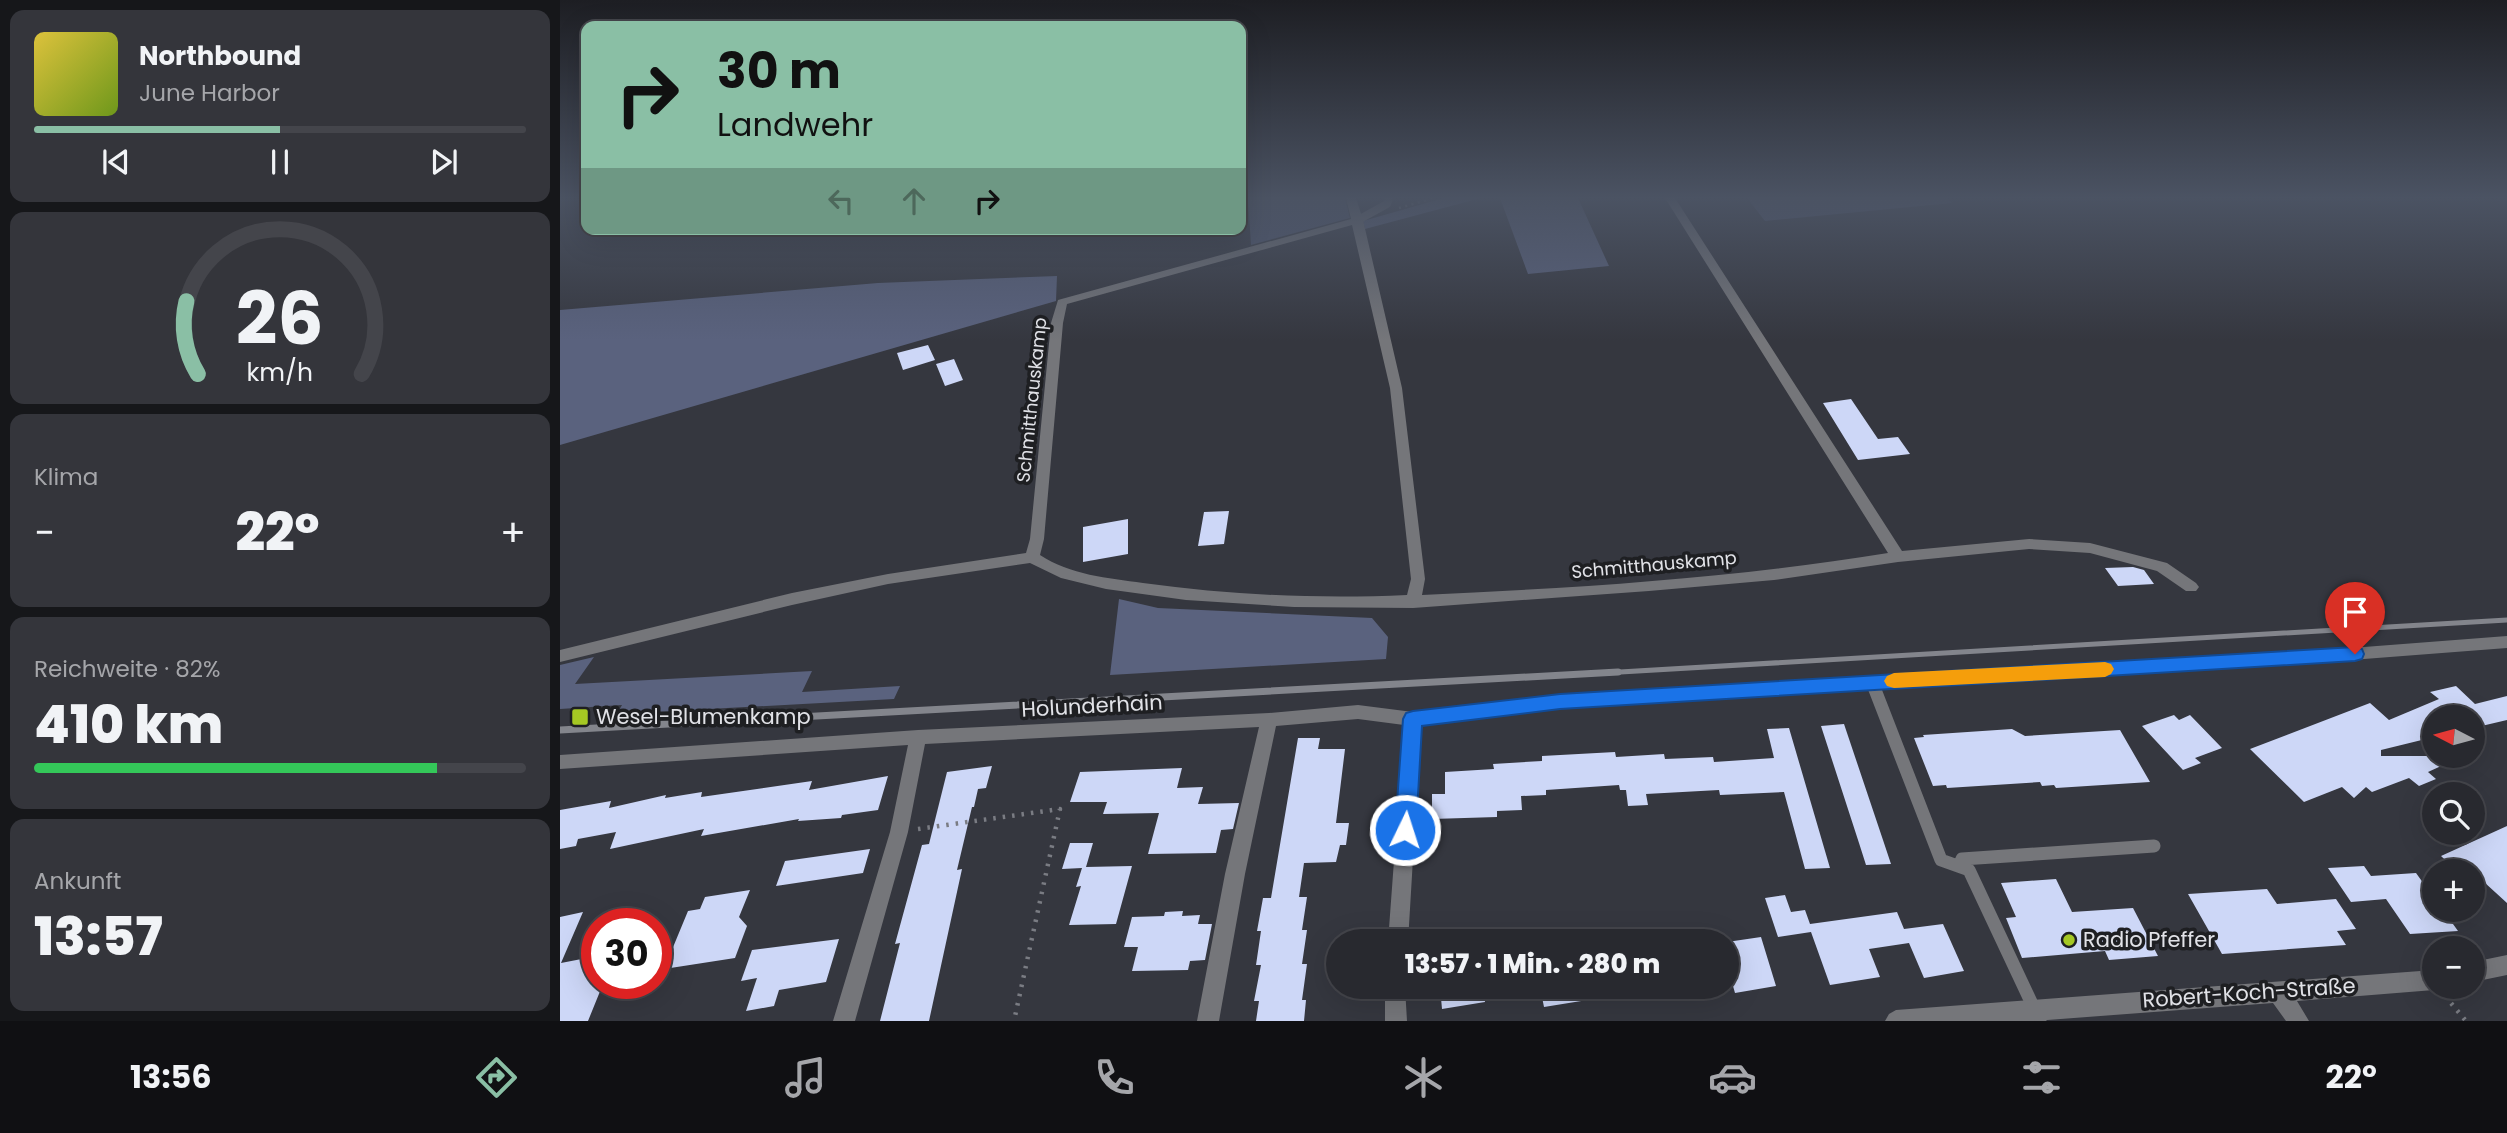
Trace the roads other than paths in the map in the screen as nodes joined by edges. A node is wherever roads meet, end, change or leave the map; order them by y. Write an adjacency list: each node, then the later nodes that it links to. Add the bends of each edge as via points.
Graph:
1 (1265, 246): 4 (street, Schmitthauskamp, via 1062,302)
2 (1364, 246): 7 (street, via 1396,388 1418,579)
3 (1700, 246): 5 (street)
4 (1032, 557): 7 (street, Schmitthauskamp, via 1069,575 1184,596 1263,602); 9 (street, via 888,579)
5 (1898, 557): 6 (street, Schmitthauskamp, via 2029,544 2090,548 2162,567); 7 (street, Schmitthauskamp, via 1656,585)
6 (2191, 587)
7 (1413, 602)
8 (2500, 643): 10 (street); 11 (street, Holunderhain)
9 (560, 656)
10 (2507, 656)
11 (1872, 682): 12 (street, Holunderhain, via 1560,701); 17 (lane, via 1941,860)
12 (1413, 719): 13 (street, Holunderhain, via 1358,712); 18 (street)
13 (1269, 720): 14 (street, Holunderhain); 26 (street)
14 (918, 737): 15 (street, Holunderhain); 25 (street, via 899,832)
15 (560, 762)
16 (2154, 846): 17 (lane, via 1962,859)
17 (1959, 866): 24 (lane, via 1969,870)
18 (1399, 929)
19 (2507, 965): 20 (street)
20 (2485, 970)
21 (2422, 981): 22 (street, Robert-Koch-Straße)
22 (2278, 990): 24 (street, Robert-Koch-Straße); 29 (street)
23 (1395, 999): 27 (street)
24 (2038, 1015): 28 (street, Robert-Koch-Straße)
25 (844, 1021)
26 (1208, 1021)
27 (1396, 1021)
28 (1896, 1021)
29 (2298, 1021)

